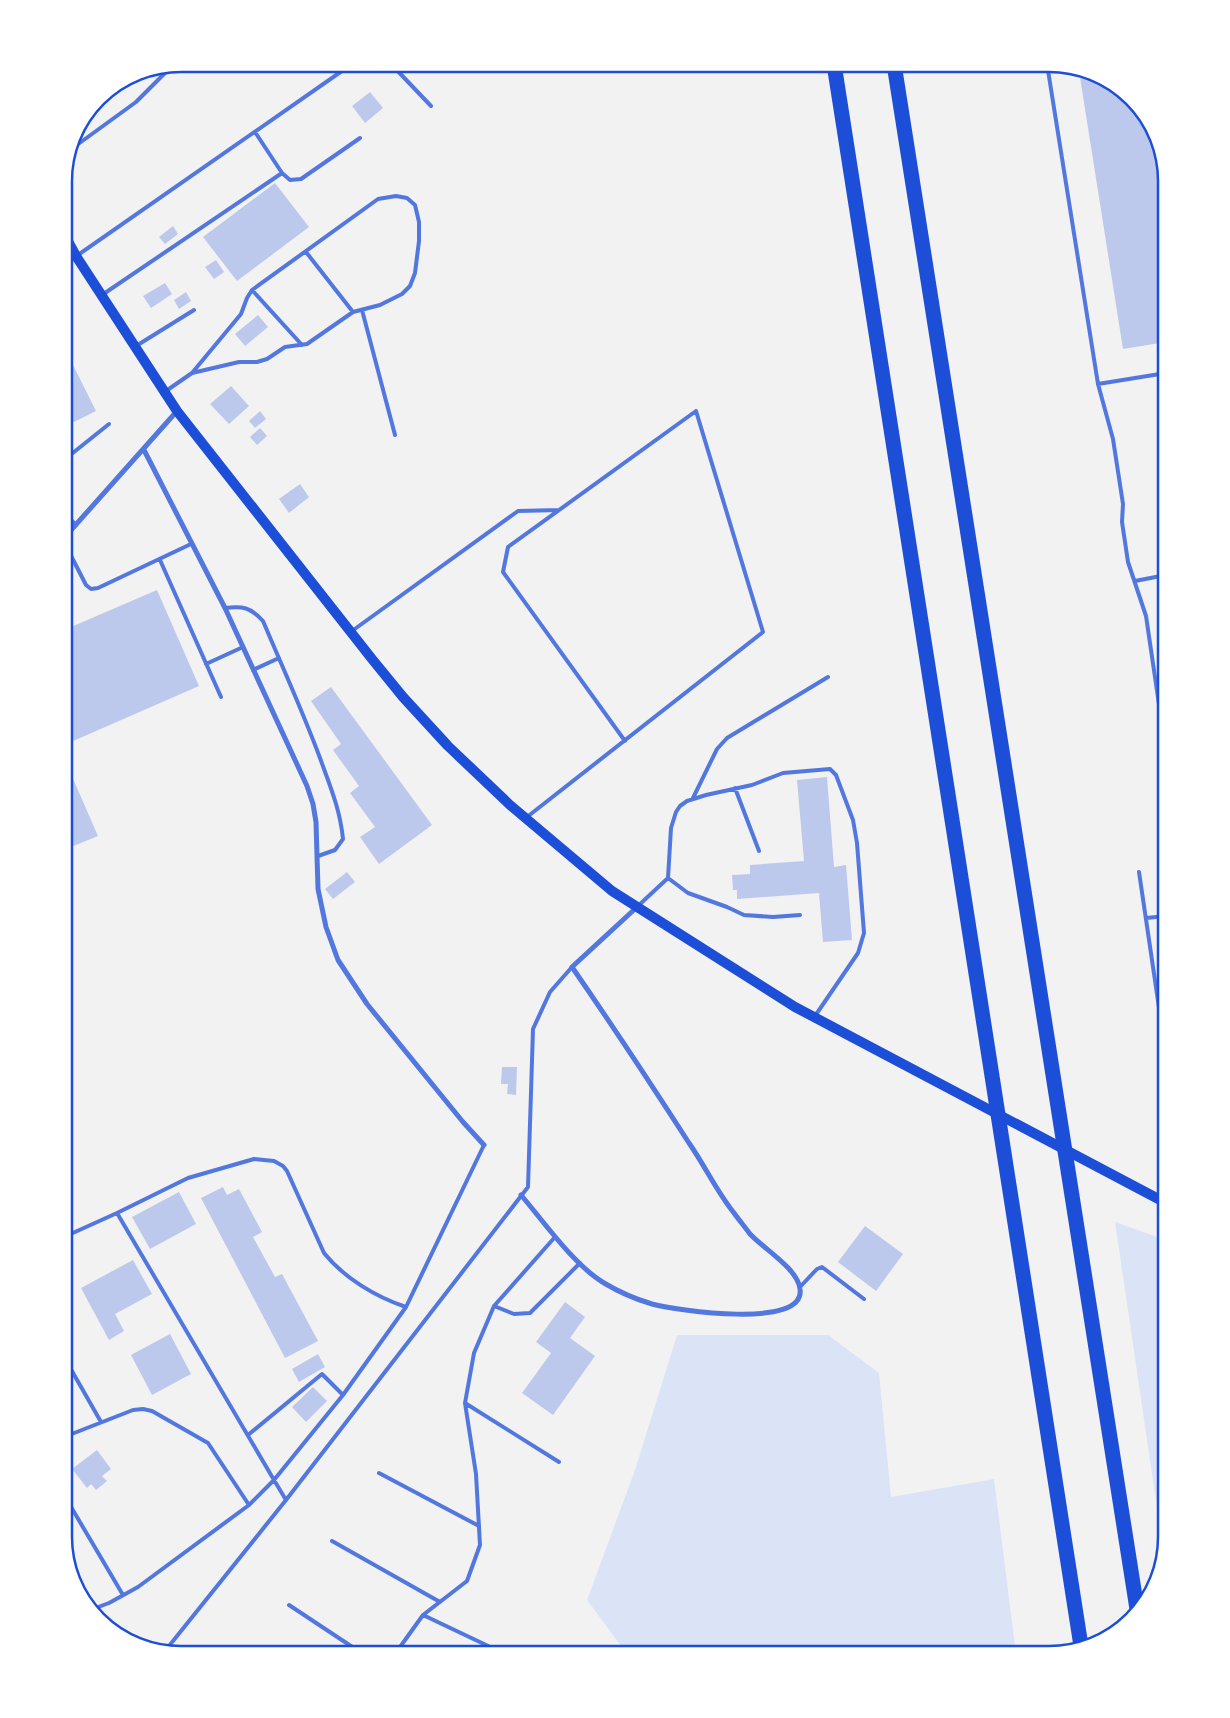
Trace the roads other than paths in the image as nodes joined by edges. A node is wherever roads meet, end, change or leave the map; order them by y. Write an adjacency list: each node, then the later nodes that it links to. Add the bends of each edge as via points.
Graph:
1 (340, 72): 8 (lane)
2 (399, 72): 7 (lane)
3 (835, 73): 95 (highway)
4 (895, 73): 91 (highway)
5 (1048, 73): 24 (lane)
6 (164, 74): 10 (lane, via 136,102)
7 (431, 106)
8 (254, 132): 11 (lane); 14 (lane)
9 (360, 138): 11 (lane, via 301,179 290,180)
10 (80, 143)
11 (282, 173): 16 (lane)
12 (73, 250): 14 (main road)
13 (306, 252): 15 (lane); 18 (lane, via 378,199 396,196 407,198 415,205 419,241 410,286 392,300); 19 (lane)
14 (76, 256): 16 (main road)
15 (252, 290): 20 (lane); 22 (lane, via 241,314)
16 (101, 295): 21 (main road)
17 (194, 310): 21 (lane)
18 (362, 310): 19 (lane); 28 (lane)
19 (352, 312): 20 (lane, via 307,344)
20 (302, 344): 22 (lane, via 285,347 257,362 240,362)
21 (134, 347): 25 (main road)
22 (192, 373): 25 (lane)
23 (1158, 374): 24 (lane)
24 (1098, 384): 39 (lane, via 1113,439 1128,562)
25 (164, 392): 26 (main road)
26 (177, 411): 29 (street); 41 (main road)
27 (109, 424): 30 (lane)
28 (395, 435)
29 (144, 450): 33 (street); 35 (street)
30 (73, 453)
31 (559, 510): 41 (lane, via 518,511); 49 (lane, via 508,547 503,572); 49 (lane, via 696,412 764,632)
32 (73, 522): 33 (lane)
33 (76, 525): 34 (street)
34 (73, 529)
35 (191, 544): 37 (lane); 40 (street)
36 (73, 559): 37 (lane, via 91,589)
37 (160, 560): 44 (lane)
38 (1158, 577): 39 (lane)
39 (1135, 581): 48 (lane, via 1146,616)
40 (225, 608): 42 (street); 43 (lane, via 240,606 263,620)
41 (350, 632): 52 (main road, via 448,746)
42 (243, 647): 44 (lane); 45 (street)
43 (279, 658): 45 (lane); 54 (lane, via 311,734 341,819 342,839 335,850)
44 (206, 664): 47 (lane)
45 (253, 670): 54 (street, via 307,786 316,822)
46 (828, 677): 51 (lane, via 727,738 717,749)
47 (221, 697)
48 (1158, 698)
49 (625, 741): 52 (lane)
50 (735, 788): 51 (lane); 53 (lane); 63 (lane, via 783,773 830,769 836,775 853,820 864,933 858,953)
51 (692, 799): 56 (lane, via 680,806 671,828)
52 (526, 818): 57 (main road, via 612,891)
53 (759, 851)
54 (318, 856): 64 (street, via 318,888 326,927 338,960 367,1004)
55 (1139, 872): 60 (lane)
56 (668, 878): 57 (lane); 58 (lane, via 688,893 744,915)
57 (637, 907): 61 (street); 63 (main road)
58 (800, 915)
59 (1158, 917): 60 (lane)
60 (1146, 918): 62 (lane)
61 (572, 967): 65 (lane, via 550,992 533,1029 528,1187); 71 (street, via 726,1203 751,1234 792,1272)
62 (1158, 995)
63 (814, 1018): 66 (main road)
64 (484, 1145): 74 (lane)
65 (521, 1195): 69 (street); 84 (lane)
66 (1158, 1199)
67 (117, 1213): 68 (lane); 74 (lane, via 199,1174 254,1159 274,1161 287,1171 332,1264 390,1302); 80 (lane)
68 (72, 1233)
69 (556, 1236): 70 (street); 73 (lane)
70 (580, 1263): 71 (street, via 602,1282 623,1293 685,1311 726,1314 774,1312 794,1305 801,1297); 73 (lane, via 530,1313 514,1314)
71 (800, 1287): 72 (lane, via 822,1267)
72 (864, 1299)
73 (494, 1306): 77 (lane, via 474,1353)
74 (406, 1307): 76 (lane)
75 (72, 1371): 78 (lane)
76 (342, 1395): 80 (lane, via 322,1374); 83 (lane)
77 (465, 1403): 81 (lane); 87 (lane, via 476,1474)
78 (101, 1422): 79 (lane); 85 (lane, via 133,1410 152,1411 208,1443)
79 (72, 1434)
80 (248, 1436): 83 (lane)
81 (559, 1462)
82 (379, 1473): 87 (lane)
83 (274, 1480): 84 (lane); 85 (lane)
84 (286, 1500): 96 (lane)
85 (249, 1505): 89 (lane)
86 (72, 1509): 89 (lane)
87 (479, 1526): 90 (lane, via 480,1546 467,1581)
88 (332, 1541): 90 (lane)
89 (123, 1595): 93 (lane)
90 (440, 1602): 94 (lane)
91 (1136, 1602)
92 (289, 1605): 97 (lane)
93 (98, 1607)
94 (423, 1615): 98 (lane); 99 (lane)
95 (1080, 1641)
96 (169, 1644)
97 (350, 1645)
98 (401, 1645)
99 (487, 1645)

